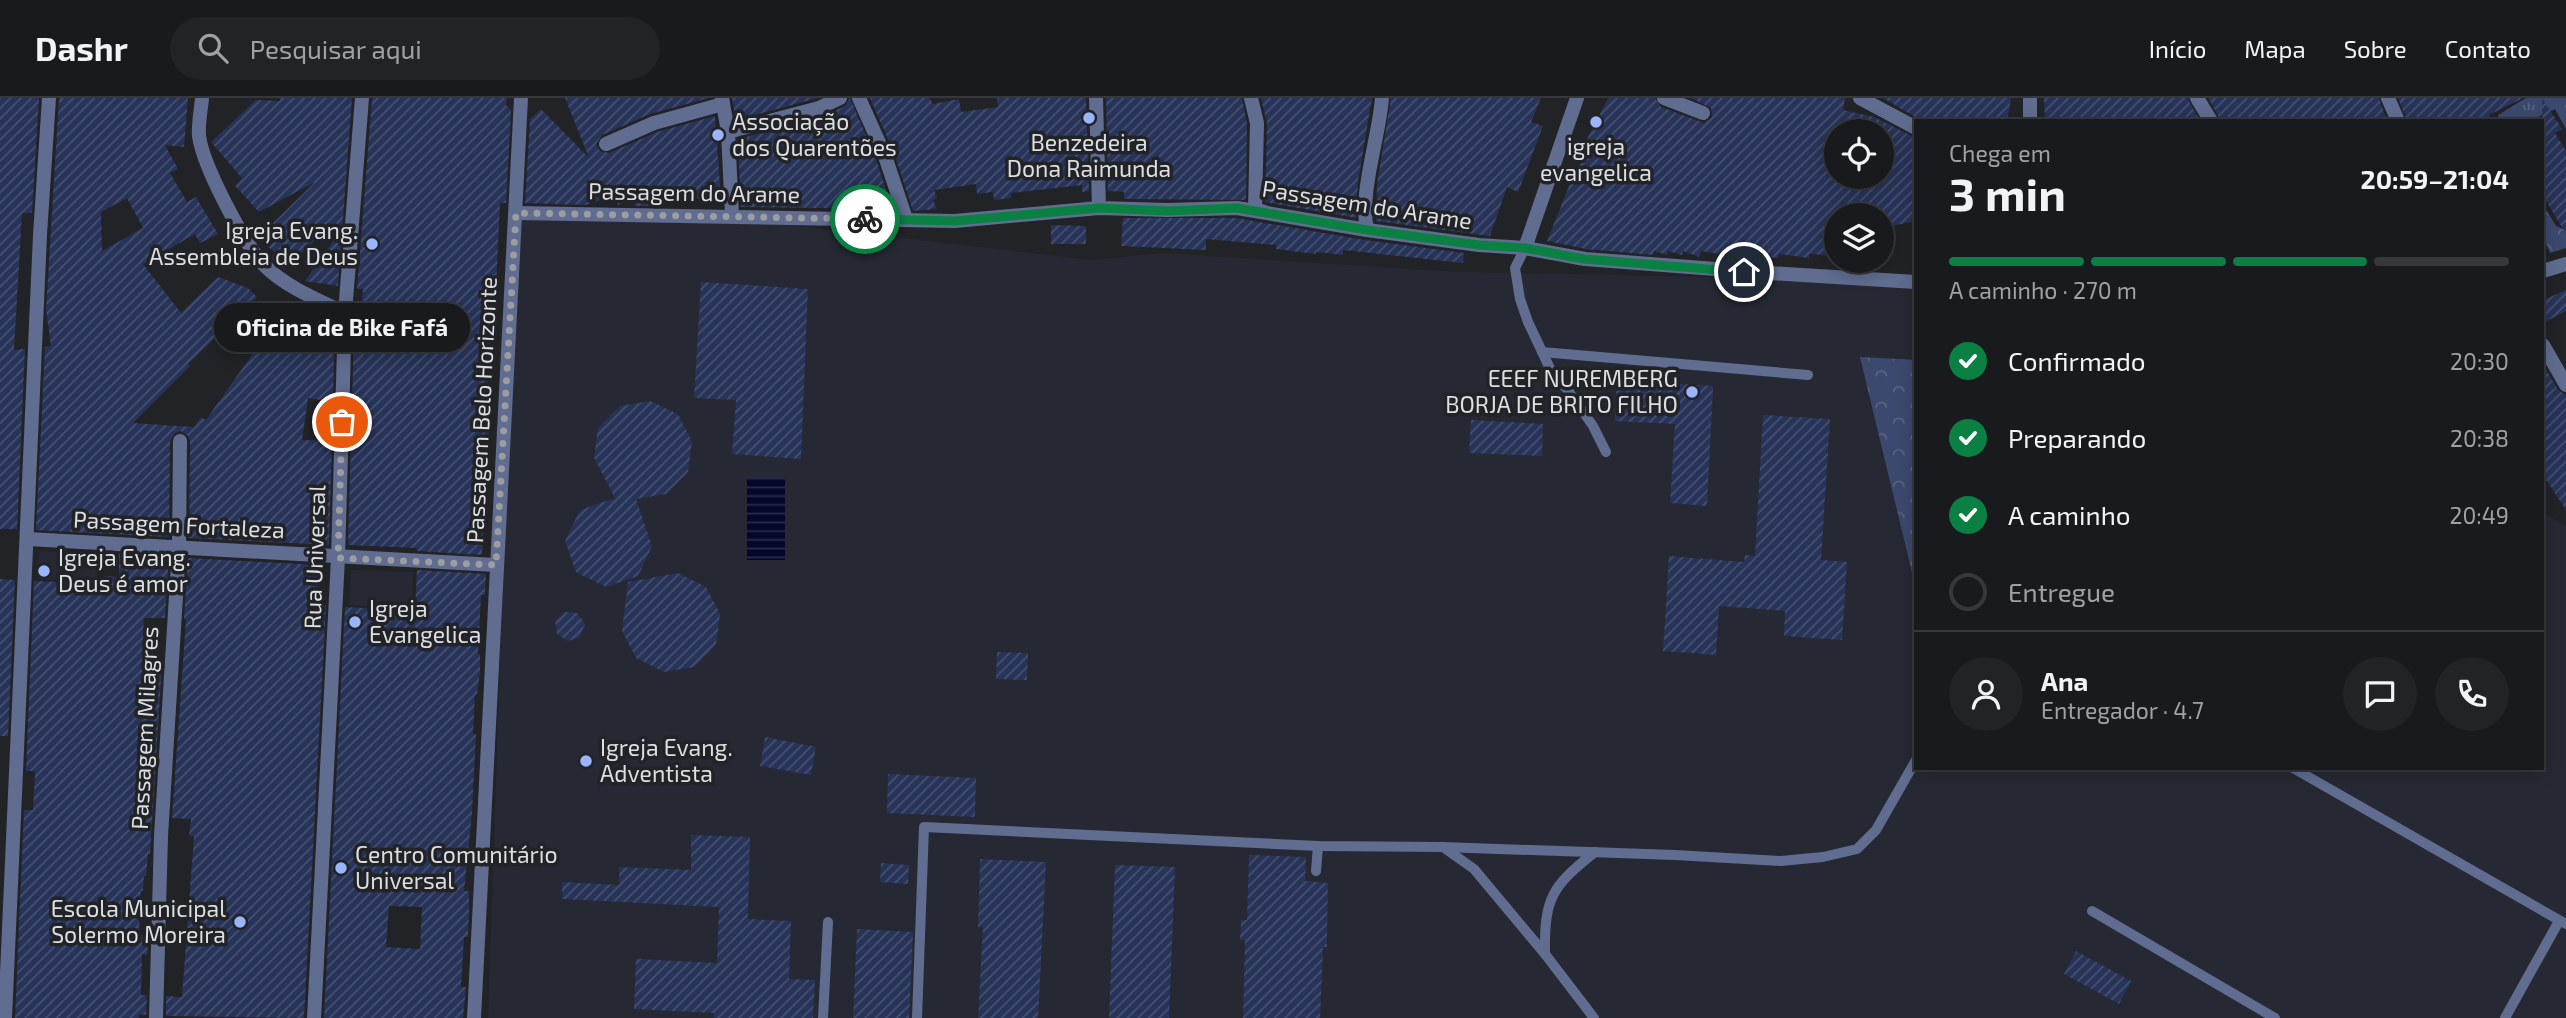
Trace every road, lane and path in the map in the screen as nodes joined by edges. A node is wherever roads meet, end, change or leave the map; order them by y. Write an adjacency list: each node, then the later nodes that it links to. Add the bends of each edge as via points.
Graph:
1 (49, 98): 41 (street)
2 (202, 98): 34 (street, via 199,133 204,154 253,251 283,280)
3 (362, 98): 34 (street, Rua Universal)
4 (521, 98): 25 (street, Passagem Belo Horizonte)
5 (840, 98): 22 (street)
6 (859, 98): 28 (street)
7 (1096, 98): 24 (street)
8 (1251, 98): 26 (street, via 1257,124 1255,209)
9 (1382, 98): 29 (street, via 1364,219)
10 (1577, 98): 30 (street)
11 (1664, 98): 17 (street)
12 (1860, 98): 21 (street)
13 (2030, 98): 18 (street)
14 (2197, 98): 19 (street)
15 (2388, 98): 20 (street)
16 (723, 101): 22 (street); 23 (street)
17 (1703, 113)
18 (2030, 119)
19 (2210, 119)
20 (2397, 119)
21 (1914, 127)
22 (728, 132): 27 (street)
23 (607, 144)
24 (1099, 208): 26 (street, Passagem do Arame, via 1237,208); 28 (street, Passagem do Arame, via 955,221)
25 (516, 213): 27 (street, Passagem do Arame); 44 (street, Passagem Belo Horizonte)
26 (1272, 215): 29 (street, Passagem do Arame)
27 (732, 216): 28 (street, Passagem do Arame)
28 (906, 219)
29 (1367, 230): 30 (street, Passagem do Arame)
30 (1525, 248): 33 (street, Passagem do Arame, via 1609,261); 36 (lane, via 1515,268 1520,299)
31 (2566, 264): 32 (street)
32 (2544, 271)
33 (1914, 282)
34 (345, 313): 43 (street, Rua Universal)
35 (2544, 347): 38 (street)
36 (1542, 352): 37 (lane); 40 (lane)
37 (1808, 375)
38 (2566, 385)
39 (180, 441): 42 (street, Passagem Milagres)
40 (1606, 452)
41 (28, 539): 42 (street, Passagem Fortaleza); 55 (street)
42 (179, 548): 43 (street, Passagem Fortaleza); 56 (street, Passagem Milagres, via 161,836)
43 (338, 558): 44 (street, Passagem Fortaleza); 57 (street, Rua Universal)
44 (496, 565): 58 (street, Passagem Belo Horizonte)
45 (1914, 763): 49 (lane, via 1875,830 1857,849 1781,861)
46 (2296, 770): 53 (lane)
47 (1318, 846): 48 (lane); 50 (lane); 60 (lane, via 924,827)
48 (1442, 846): 49 (lane); 54 (lane, via 1474,870)
49 (1595, 852): 54 (lane, via 1568,873 1550,897 1544,923)
50 (1317, 871)
51 (2092, 911): 62 (lane)
52 (828, 922): 59 (lane)
53 (2563, 923): 63 (lane)
54 (1545, 954): 61 (lane)
55 (5, 1018)
56 (156, 1018)
57 (314, 1018)
58 (474, 1018)
59 (823, 1018)
60 (917, 1018)
61 (1594, 1018)
62 (2275, 1018)
63 (2505, 1018)

